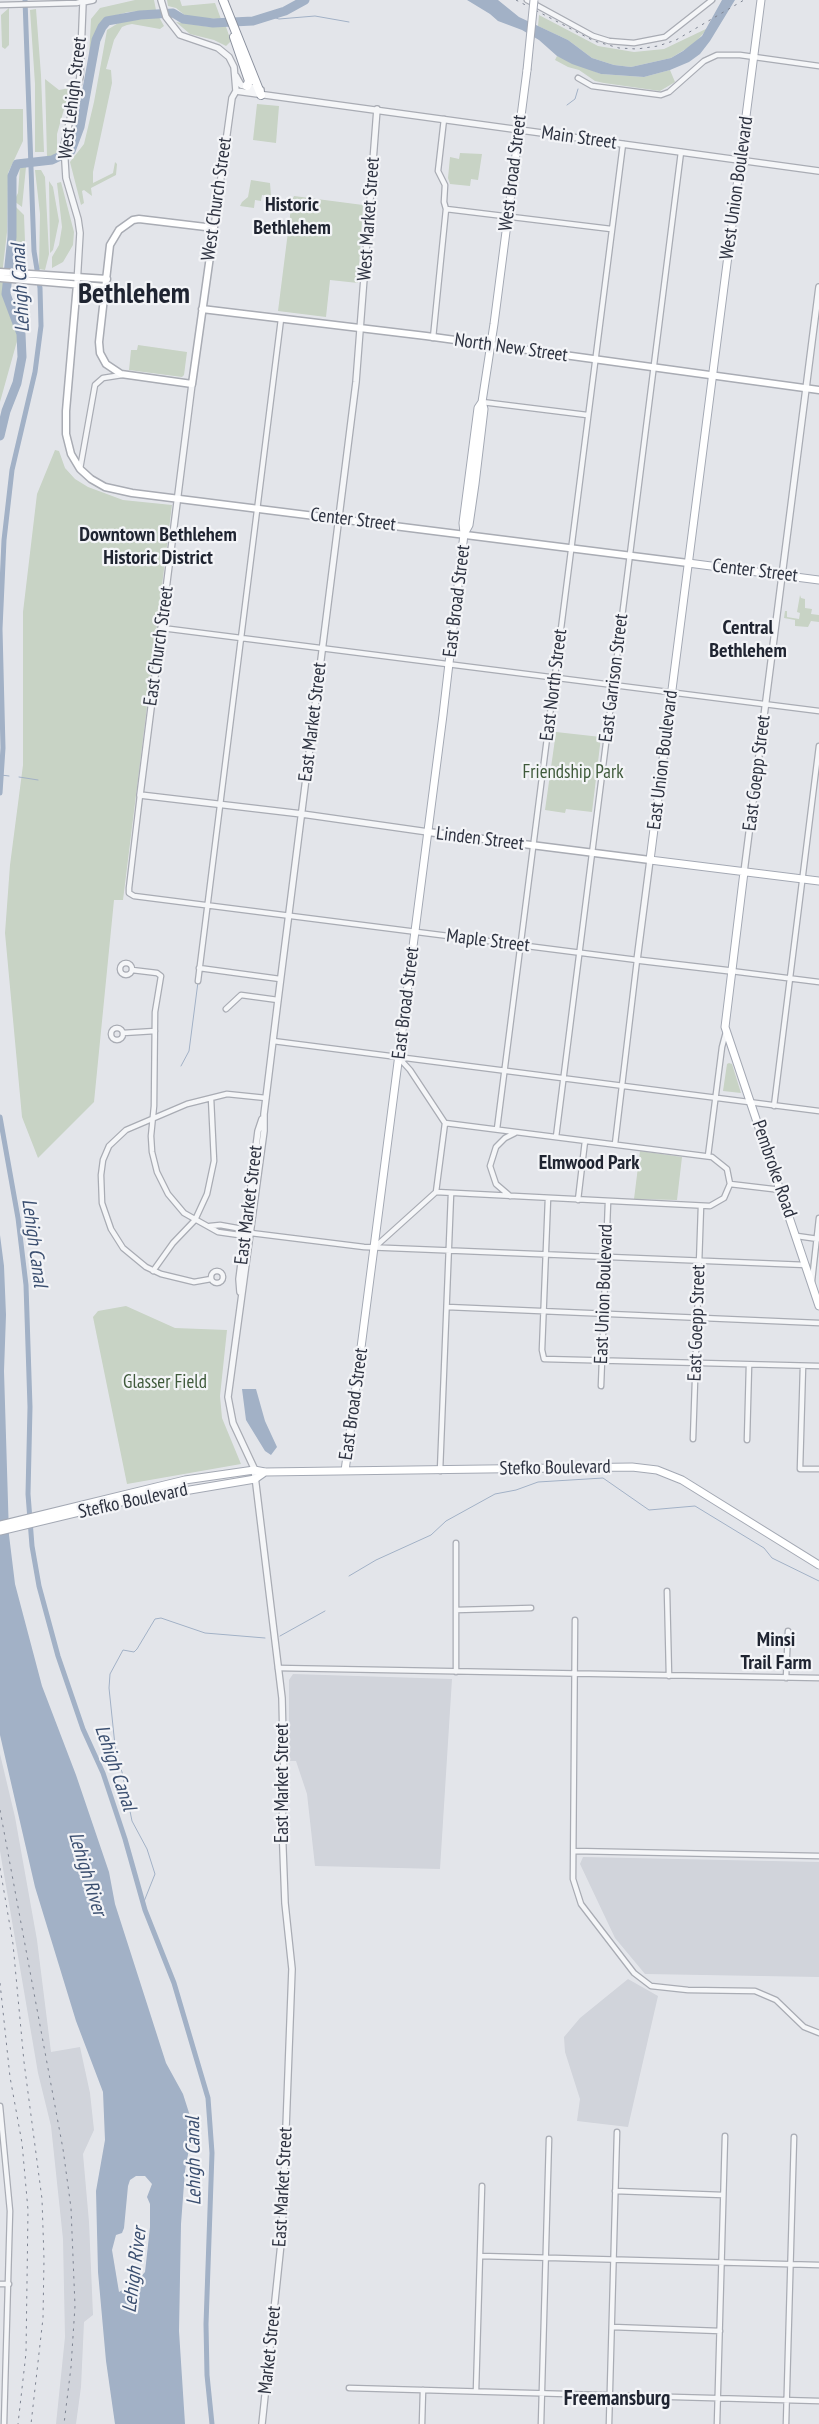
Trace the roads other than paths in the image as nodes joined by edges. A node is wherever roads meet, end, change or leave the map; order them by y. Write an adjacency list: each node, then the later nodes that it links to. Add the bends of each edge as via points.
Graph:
1 (94, 0): 7 (street)
2 (223, 0): 14 (highway)
3 (527, 0): 5 (street, via 593,36 626,43 643,43 664,37)
4 (534, 0): 19 (main road, West Broad Street, bridge)
5 (712, 0)
6 (761, 0): 10 (main road, West Union Boulevard)
7 (84, 1): 9 (street); 31 (street, West Lehigh Street, via 80,77 64,145 64,164 79,226)
8 (161, 3): 12 (street, via 168,21 184,38 224,51 232,60)
9 (0, 5)
10 (755, 58): 11 (street); 13 (street, via 724,54 712,56 663,95 592,86); 22 (main road, West Union Boulevard)
11 (819, 66)
12 (235, 74): 14 (street, via 241,85); 15 (street)
13 (578, 78)
14 (250, 81): 16 (highway)
15 (236, 91): 16 (street, Main Street); 26 (street, West Church Street, via 232,98)
16 (260, 92): 17 (street, Main Street)
17 (377, 110): 18 (street, Main Street); 36 (street, West Market Street)
18 (444, 119): 19 (street, Main Street); 24 (street, via 438,171 446,185)
19 (519, 130): 20 (street, Main Street); 25 (main road, West Broad Street)
20 (623, 144): 21 (street, Main Street); 27 (street, East North Street)
21 (682, 152): 22 (street, Main Street); 40 (street, East Garrison Street)
22 (741, 160): 23 (street, Main Street); 42 (main road, West Union Boulevard)
23 (819, 171)
24 (446, 209): 25 (street); 37 (street)
25 (507, 217): 27 (street); 38 (main road, West Broad Street)
26 (214, 228): 30 (main road, via 133,220 118,230 112,240); 34 (main road, West Church Street)
27 (611, 230): 39 (street, East North Street)
28 (0, 272): 31 (main road)
29 (0, 278): 31 (main road)
30 (107, 279): 31 (main road); 32 (main road)
31 (74, 280): 32 (main road); 48 (main road, Center Street, via 65,423 69,448)
32 (106, 287): 41 (main road, via 99,347 106,364)
33 (819, 287): 44 (street, East Goepp Street)
34 (202, 309): 35 (main road, North New Street); 43 (main road, East Church Street)
35 (281, 318): 36 (main road, North New Street); 50 (street)
36 (362, 329): 37 (main road, North New Street); 51 (street, East Market Street)
37 (433, 338): 38 (main road, North New Street)
38 (491, 345): 39 (main road, North New Street); 46 (main road, East Broad Street)
39 (595, 360): 40 (main road, North New Street); 47 (street, East North Street)
40 (654, 368): 42 (main road, North New Street); 54 (street, East Garrison Street)
41 (125, 375): 43 (main road); 48 (street, via 103,378 95,385)
42 (712, 376): 44 (main road, North New Street); 55 (main road, East Union Boulevard)
43 (192, 384): 49 (street, East Church Street)
44 (806, 389): 45 (main road, North New Street); 56 (street, East Goepp Street)
45 (819, 390)
46 (482, 402): 47 (street); 52 (main road, East Broad Street, via 478,408)
47 (587, 415): 53 (street, East North Street)
48 (80, 468): 49 (main road, Center Street, via 91,479 112,489)
49 (178, 499): 50 (main road, Center Street); 58 (street, East Church Street)
50 (257, 508): 51 (main road, Center Street); 59 (street)
51 (339, 518): 52 (main road, Center Street); 60 (street, East Market Street)
52 (464, 534): 53 (main road, Center Street); 61 (main road, East Broad Street)
53 (571, 547): 54 (main road, Center Street); 62 (street, East North Street)
54 (629, 555): 55 (main road, Center Street); 63 (street, East Garrison Street)
55 (688, 562): 56 (main road, Center Street); 64 (main road, East Union Boulevard)
56 (781, 575): 57 (main road, Center Street); 65 (street, East Goepp Street)
57 (819, 580)
58 (162, 628): 59 (street); 68 (street, East Church Street)
59 (241, 638): 60 (street); 69 (street)
60 (322, 649): 61 (street); 70 (street, East Market Street)
61 (449, 664): 62 (street); 71 (main road, East Broad Street)
62 (555, 678): 63 (street); 72 (street, East North Street)
63 (614, 685): 64 (street); 73 (street, East Garrison Street)
64 (672, 692): 65 (street); 74 (main road, East Union Boulevard)
65 (765, 704): 66 (street); 75 (street, East Goepp Street)
66 (819, 711)
67 (819, 746): 76 (street)
68 (140, 795): 69 (street, Linden Street); 78 (street, East Church Street)
69 (220, 805): 70 (street, Linden Street); 79 (street)
70 (302, 814): 71 (street, Linden Street); 80 (street, East Market Street)
71 (428, 832): 72 (main road, Linden Street); 81 (main road, East Broad Street)
72 (533, 845): 73 (main road, Linden Street); 82 (street, East North Street)
73 (592, 853): 74 (main road, Linden Street); 83 (street, East Garrison Street)
74 (650, 860): 75 (main road, Linden Street); 84 (street, East Union Boulevard)
75 (744, 872): 76 (main road, Linden Street); 87 (main road, East Goepp Street)
76 (802, 879): 77 (main road, Linden Street); 88 (street)
77 (819, 881)
78 (129, 893): 79 (street, Maple Street)
79 (207, 905): 80 (street, Maple Street); 85 (street)
80 (289, 916): 81 (street, Maple Street); 89 (street, East Market Street)
81 (415, 932): 82 (street, Maple Street); 98 (main road, East Broad Street)
82 (520, 946): 83 (street, Maple Street); 99 (street, East North Street)
83 (579, 952): 84 (street, Maple Street); 100 (street, East Garrison Street)
84 (637, 960): 87 (street, Maple Street); 101 (street, East Union Boulevard)
85 (199, 968): 89 (street); 90 (street)
86 (132, 970): 94 (street, via 161,976)
87 (731, 971): 88 (street, Maple Street); 95 (main road, East Goepp Street)
88 (790, 978): 91 (street, Maple Street); 106 (street)
89 (280, 979): 92 (street, East Market Street)
90 (198, 981)
91 (819, 982)
92 (278, 1000): 93 (street, via 241,995); 97 (street, East Market Street)
93 (226, 1009)
94 (155, 1031): 96 (street); 109 (street)
95 (726, 1032): 104 (street, East Goepp Street); 105 (main road, Pembroke Road)
96 (123, 1033)
97 (273, 1041): 98 (street); 103 (street, East Market Street)
98 (399, 1058): 99 (street); 110 (street); 134 (main road, East Broad Street)
99 (504, 1071): 100 (street); 111 (street, East North Street)
100 (563, 1078): 101 (street); 113 (street, East Garrison Street)
101 (622, 1085): 104 (street); 115 (street, East Union Boulevard)
102 (210, 1098): 103 (street, via 227,1094); 109 (street, via 187,1104); 127 (street, via 214,1166 207,1194)
103 (266, 1098): 108 (street, East Market Street)
104 (716, 1098): 105 (street); 116 (street, East Goepp Street)
105 (750, 1102): 106 (street); 118 (main road, Pembroke Road)
106 (774, 1106): 107 (street)
107 (819, 1111)
108 (264, 1114): 129 (street, East Market Street, via 258,1131); 130 (street, East Market Street)
109 (152, 1120): 127 (street, via 152,1152 157,1172 172,1198 184,1213); 140 (street, via 126,1130 109,1146 103,1160 100,1188 104,1213 115,1237 130,1255)
110 (445, 1123): 111 (street); 119 (street)
111 (497, 1130): 112 (street)
112 (516, 1132): 113 (street); 121 (street, via 498,1144 491,1162 493,1179)
113 (556, 1137): 114 (street)
114 (585, 1141): 115 (street); 123 (street)
115 (615, 1144): 116 (street)
116 (708, 1156): 117 (street, via 724,1164)
117 (730, 1184): 118 (street); 125 (street, via 721,1201)
118 (781, 1190): 132 (main road, Pembroke Road)
119 (436, 1192): 120 (street); 134 (street)
120 (451, 1194): 121 (street); 135 (street)
121 (510, 1196): 122 (street)
122 (548, 1198): 123 (street); 136 (street)
123 (578, 1200): 124 (street)
124 (608, 1202): 125 (street); 137 (street, East Union Boulevard)
125 (702, 1206): 138 (street, East Goepp Street)
126 (819, 1218): 133 (street)
127 (195, 1220): 128 (street); 140 (street, via 172,1243)
128 (210, 1226): 129 (street); 131 (street, via 218,1232)
129 (246, 1228): 130 (street); 131 (street, East Market Street)
130 (252, 1233): 131 (street); 134 (street); 143 (street, East Market Street)
131 (245, 1236): 143 (street, East Market Street)
132 (797, 1236): 133 (street); 139 (main road, Pembroke Road)
133 (818, 1239): 142 (street)
134 (375, 1247): 135 (street); 160 (main road, East Broad Street)
135 (449, 1249): 136 (street); 145 (street)
136 (546, 1254): 137 (street); 146 (street)
137 (605, 1256): 138 (street); 147 (street, East Union Boulevard)
138 (700, 1260): 139 (street); 148 (street, East Goepp Street)
139 (806, 1265): 142 (main road, Pembroke Road)
140 (153, 1271): 141 (street, via 186,1281)
141 (211, 1279)
142 (812, 1283): 144 (main road, Pembroke Road)
143 (240, 1297): 159 (street, East Market Street, via 228,1397 233,1423)
144 (819, 1306)
145 (447, 1307): 146 (street); 161 (street)
146 (544, 1311): 147 (street); 150 (street, via 544,1359)
147 (603, 1313): 148 (street); 150 (street, East Union Boulevard)
148 (698, 1317): 149 (street); 151 (street, East Goepp Street)
149 (819, 1323)
150 (601, 1361): 151 (street); 155 (street, East Union Boulevard)
151 (695, 1364): 152 (street); 156 (street, East Goepp Street)
152 (749, 1365): 153 (street); 157 (street)
153 (804, 1366): 154 (street); 158 (street, via 800,1469)
154 (819, 1366)
155 (601, 1386)
156 (693, 1439)
157 (747, 1440)
158 (819, 1469)
159 (254, 1470): 162 (main road, Stefko Boulevard); 163 (street, East Market Street); 164 (main road, Stefko Boulevard, via 185,1480)
160 (345, 1471): 161 (main road, Stefko Boulevard); 162 (main road, Stefko Boulevard)
161 (440, 1471): 168 (main road, Stefko Boulevard, via 621,1467 656,1470 687,1483)
162 (265, 1472): 163 (main road, Stefko Boulevard)
163 (255, 1478): 164 (main road, Stefko Boulevard); 174 (street, East Market Street)
164 (124, 1498): 165 (main road, Stefko Boulevard); 166 (main road, Stefko Boulevard)
165 (0, 1525)
166 (0, 1531)
167 (456, 1543): 171 (street)
168 (819, 1565)
169 (667, 1591): 177 (street)
170 (531, 1608): 171 (street)
171 (456, 1610): 175 (street)
172 (575, 1620): 176 (street)
173 (788, 1631): 178 (street)
174 (278, 1668): 175 (street); 197 (street, East Market Street, via 283,1722 285,1903 292,1993)
175 (456, 1672): 176 (street)
176 (574, 1675): 177 (street); 180 (street)
177 (669, 1676): 178 (street)
178 (786, 1678): 179 (street)
179 (819, 1678)
180 (574, 1851): 181 (street); 182 (street, via 573,1879 580,1903 642,1981 651,1986 675,1989 755,1991 776,2000 804,2027)
181 (819, 1856)
182 (819, 2033)
183 (0, 2106): 199 (street, via 10,2211)
184 (617, 2132): 189 (street)
185 (725, 2136): 190 (street)
186 (794, 2137): 195 (street)
187 (549, 2139): 192 (street)
188 (482, 2186): 191 (street)
189 (615, 2191): 190 (street); 193 (street)
190 (723, 2194): 194 (street)
191 (480, 2256): 192 (street); 204 (street)
192 (545, 2258): 193 (street); 205 (street)
193 (614, 2260): 194 (street); 200 (street)
194 (722, 2263): 195 (street); 201 (street)
195 (790, 2264): 196 (street); 208 (street)
196 (819, 2265)
197 (278, 2276): 211 (street, Market Street)
198 (0, 2284): 199 (street)
199 (9, 2284): 210 (street)
200 (612, 2327): 201 (street); 206 (street)
201 (720, 2331): 207 (street)
202 (349, 2388): 203 (street)
203 (423, 2390): 204 (street); 212 (street)
204 (476, 2391): 205 (street)
205 (542, 2394): 206 (street); 213 (street)
206 (610, 2396): 207 (street); 214 (street)
207 (718, 2398): 208 (street); 215 (street)
208 (786, 2400): 209 (street); 216 (street)
209 (819, 2401)
210 (4, 2424)
211 (262, 2424)
212 (422, 2424)
213 (541, 2424)
214 (609, 2424)
215 (717, 2424)
216 (786, 2424)

